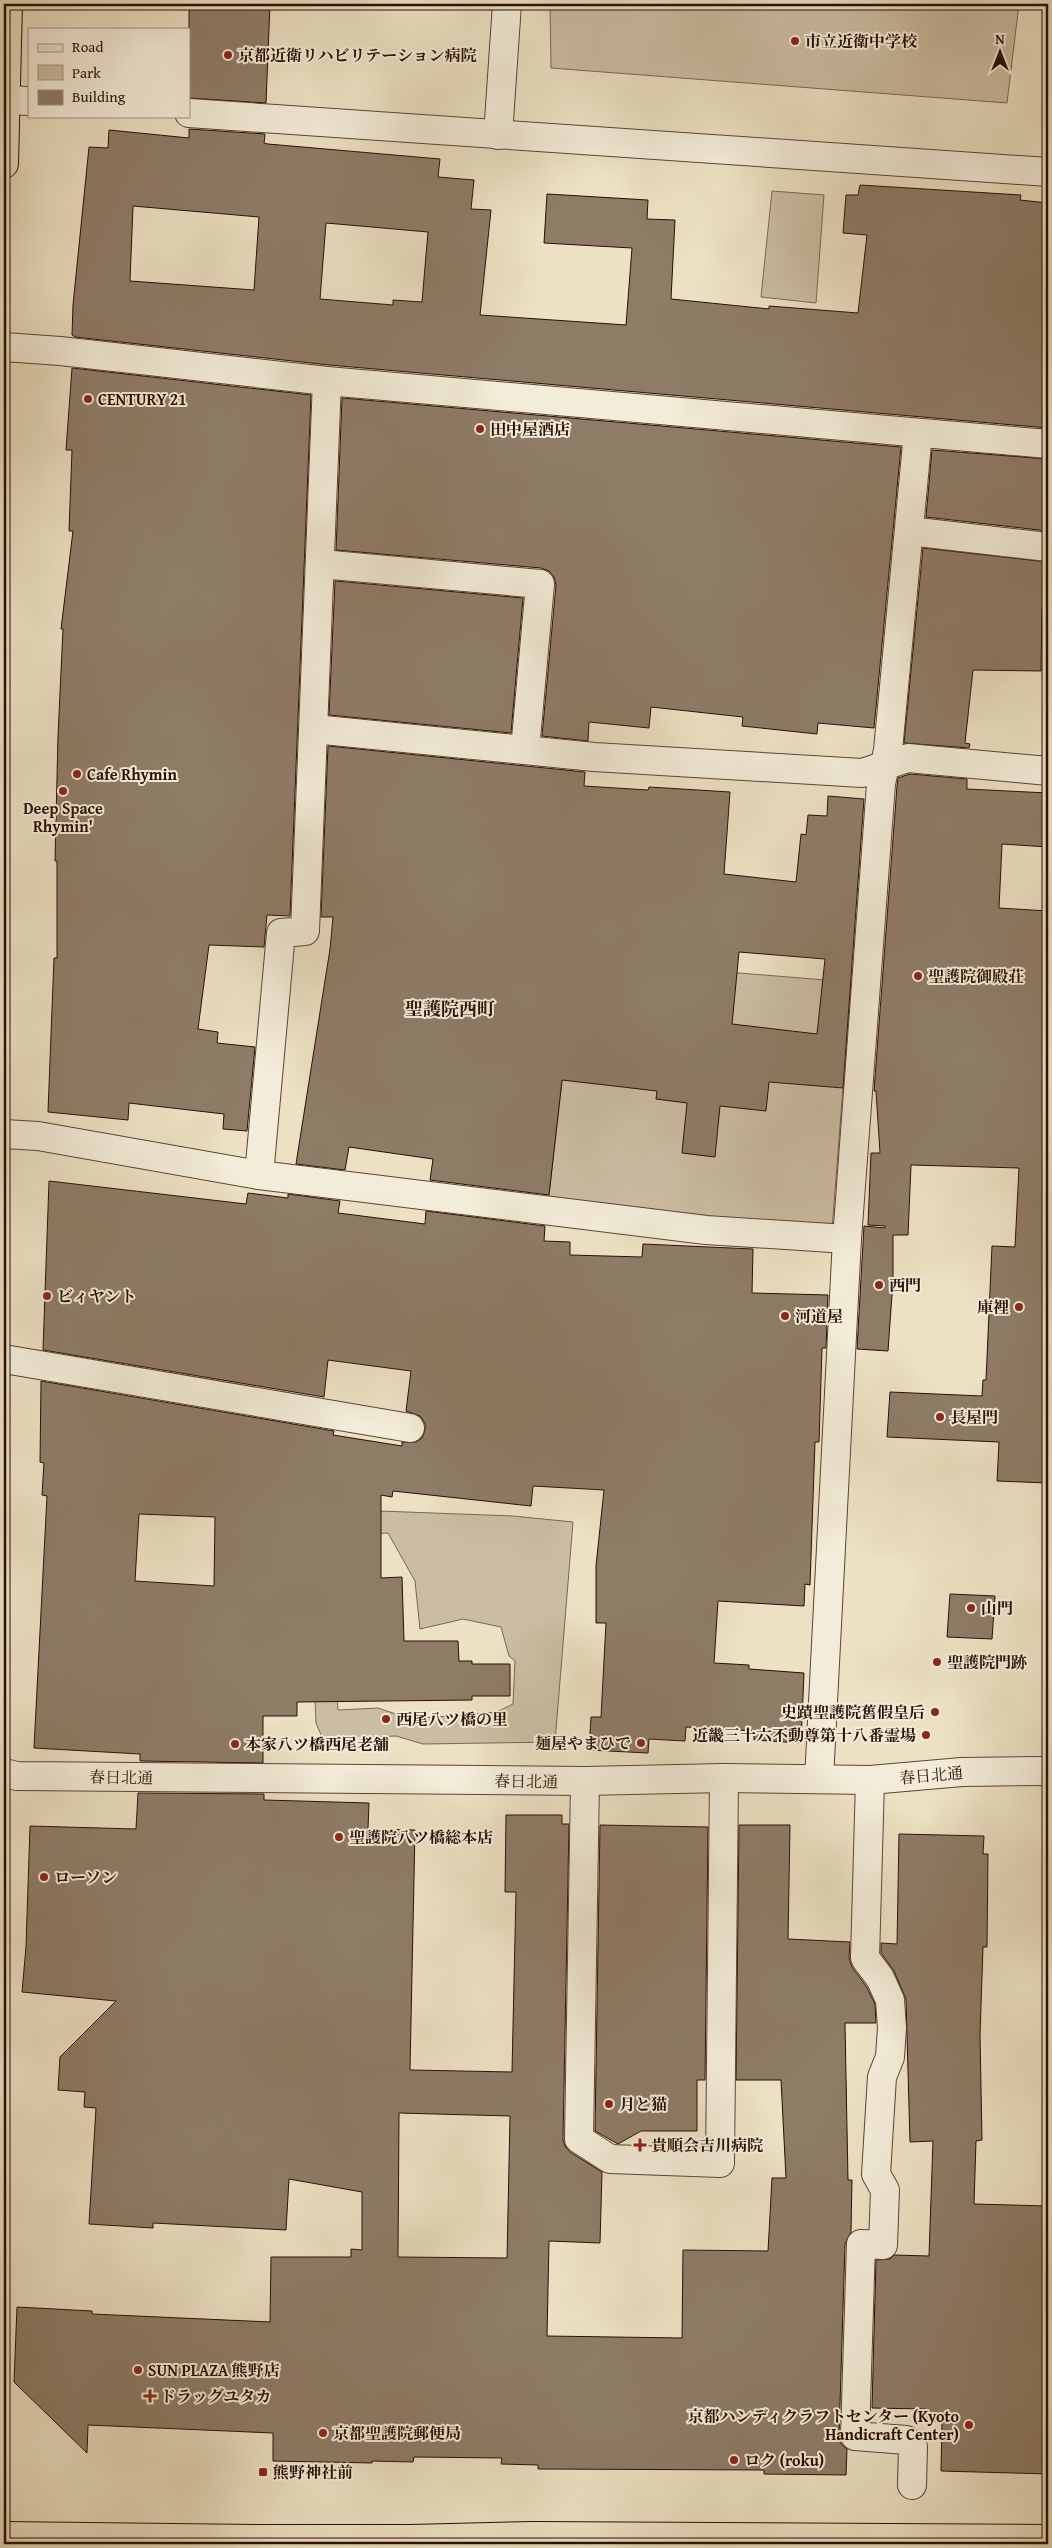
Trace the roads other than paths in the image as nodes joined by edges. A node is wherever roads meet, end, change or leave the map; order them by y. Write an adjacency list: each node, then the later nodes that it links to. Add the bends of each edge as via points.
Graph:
1 (8, 4): 3 (main road)
2 (508, 4): 5 (street)
3 (17, 101): 6 (main road)
4 (190, 113): 5 (street)
5 (498, 135): 7 (street)
6 (4, 164)
7 (1048, 172)
8 (4, 347): 9 (street)
9 (327, 381): 10 (street); 14 (street)
10 (918, 433): 11 (street); 12 (street)
11 (1048, 444)
12 (909, 531): 13 (street); 17 (street)
13 (1048, 547)
14 (320, 564): 15 (street); 16 (street, via 540,584)
15 (314, 729): 16 (street); 20 (street, via 305,931 281,933)
16 (525, 750): 17 (street, via 862,773)
17 (885, 766): 18 (street, via 908,758); 21 (street)
18 (1048, 771)
19 (4, 1134): 20 (street, via 38,1136)
20 (259, 1175): 21 (street, via 706,1230)
21 (847, 1239): 27 (street)
22 (4, 1360): 23 (street)
23 (410, 1428)
24 (1048, 1771): 28 (street, 春日北通, via 962,1772)
25 (4, 1773): 29 (street, 春日北通, via 17,1776)
26 (724, 1778): 27 (street, 春日北通); 29 (street, 春日北通); 29 (street, via 720,2163 610,2159 579,2139)
27 (820, 1779): 28 (street, 春日北通)
28 (870, 1780): 30 (street, via 864,1958 880,1978 890,2000 892,2028 890,2057 882,2077 876,2174 885,2190 883,2245 861,2244 855,2436 906,2440 913,2447)
29 (585, 1782)
30 (912, 2485)
31 (4, 2536): 35 (main road)
32 (1048, 2539): 34 (main road)
33 (533, 2540): 34 (main road); 35 (main road)
34 (1014, 2541)
35 (409, 2542)

